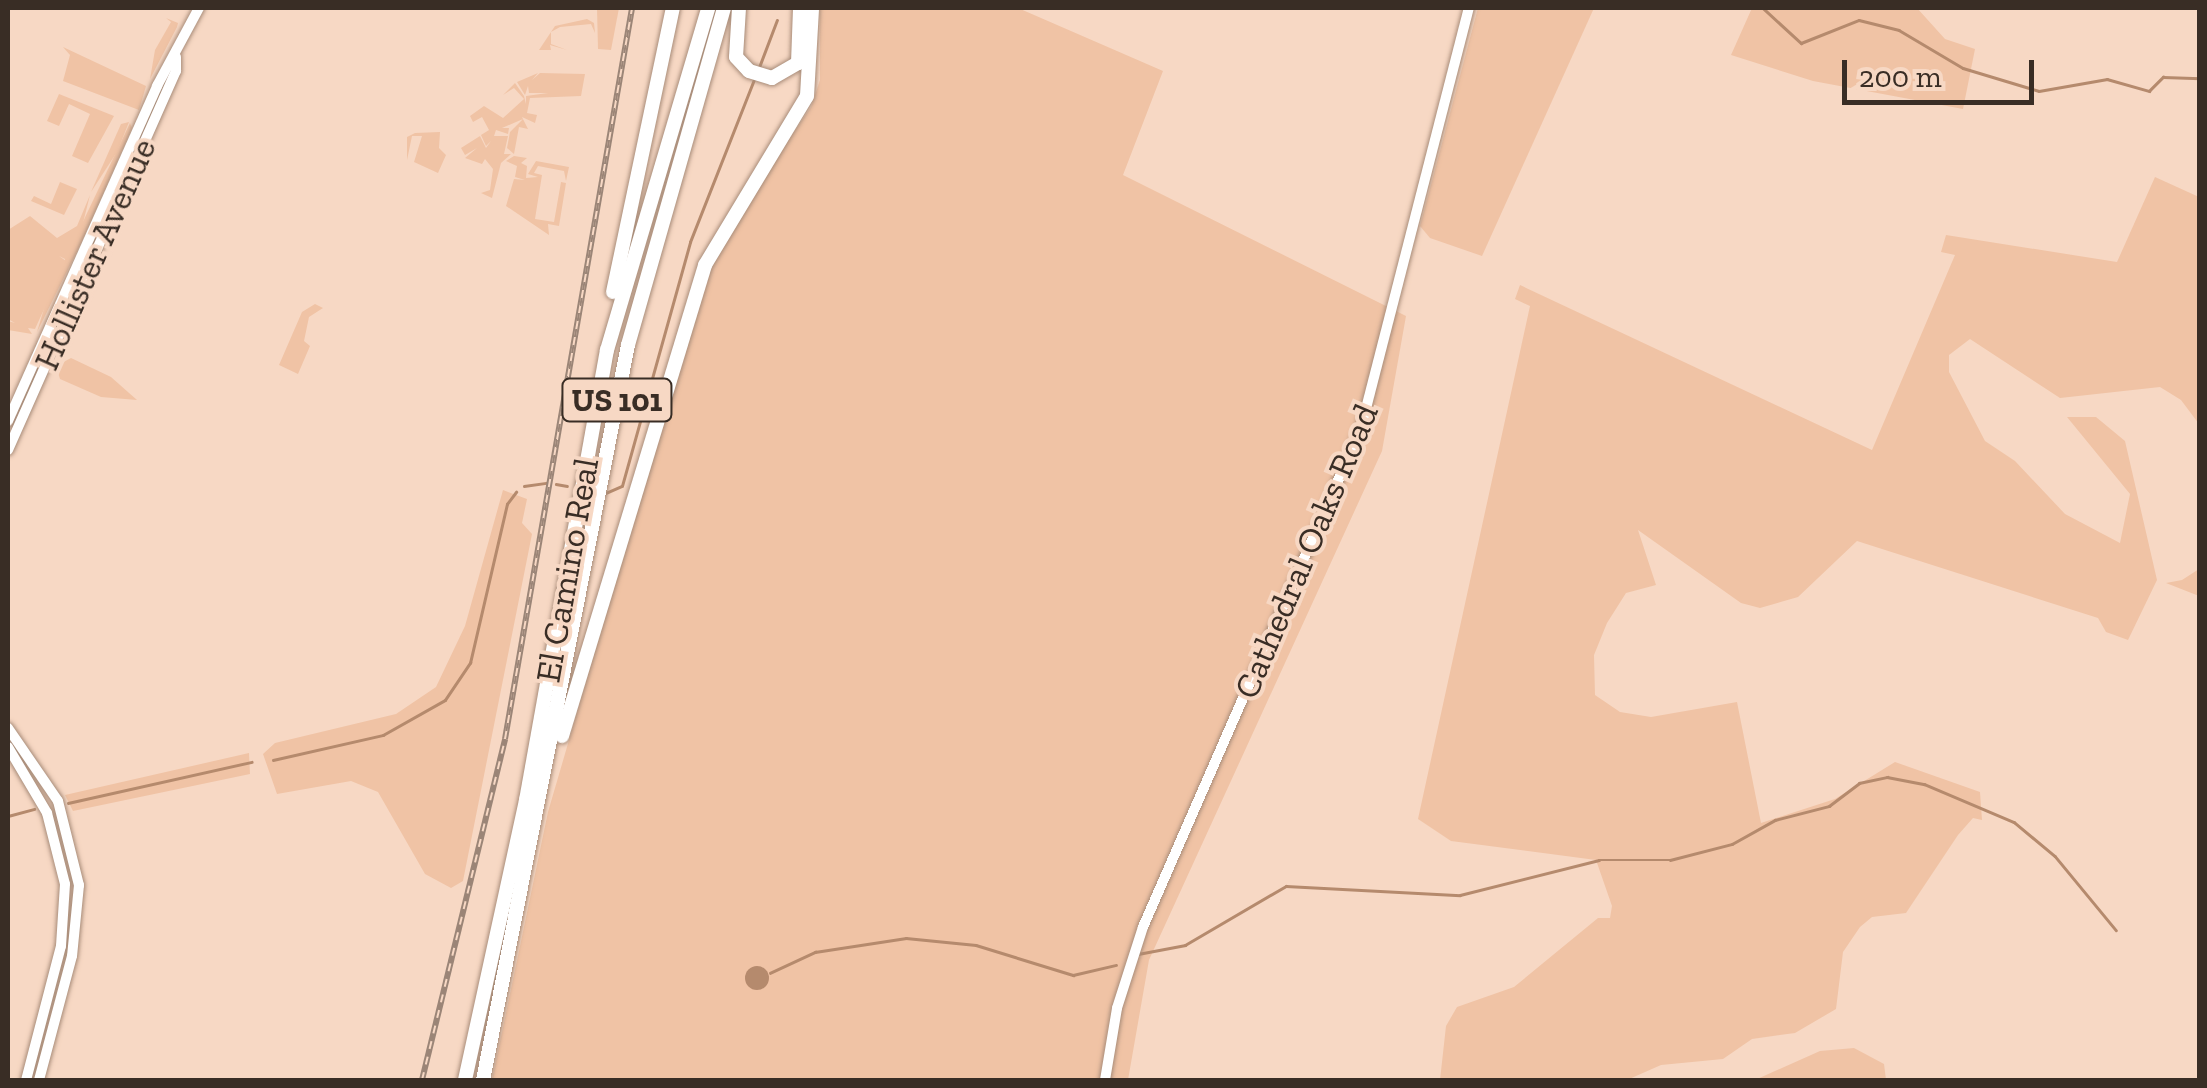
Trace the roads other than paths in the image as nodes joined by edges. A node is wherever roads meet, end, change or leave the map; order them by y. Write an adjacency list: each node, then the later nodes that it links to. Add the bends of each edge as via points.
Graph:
1 (199, 8): 9 (main road, Hollister Avenue)
2 (673, 8): 12 (highway, via 594,380)
3 (708, 8): 12 (highway, El Camino Real / US 101, via 625,281)
4 (724, 8): 17 (highway, El Camino Real / US 101, via 628,345)
5 (739, 8): 6 (highway, via 734,46 748,71 764,77 790,72 798,63)
6 (800, 8)
7 (812, 8): 17 (highway, via 807,96 705,266)
8 (1469, 8): 22 (main road, Cathedral Oaks Road, via 1362,428 1143,927 1117,1008)
9 (176, 56): 10 (main road, Hollister Avenue); 11 (main road, Hollister Avenue, via 176,71)
10 (141, 122): 11 (main road); 13 (main road, Hollister Avenue)
11 (132, 167): 14 (main road, Hollister Avenue)
12 (596, 405): 20 (highway, El Camino Real / US 101, via 526,800)
13 (8, 420)
14 (8, 450)
15 (8, 728): 19 (main road, via 62,810 77,864 79,908)
16 (8, 747): 18 (main road, via 47,813 66,906)
17 (543, 799): 21 (highway, El Camino Real / US 101)
18 (26, 1080)
19 (38, 1080)
20 (462, 1080)
21 (484, 1080)
22 (1105, 1080)

